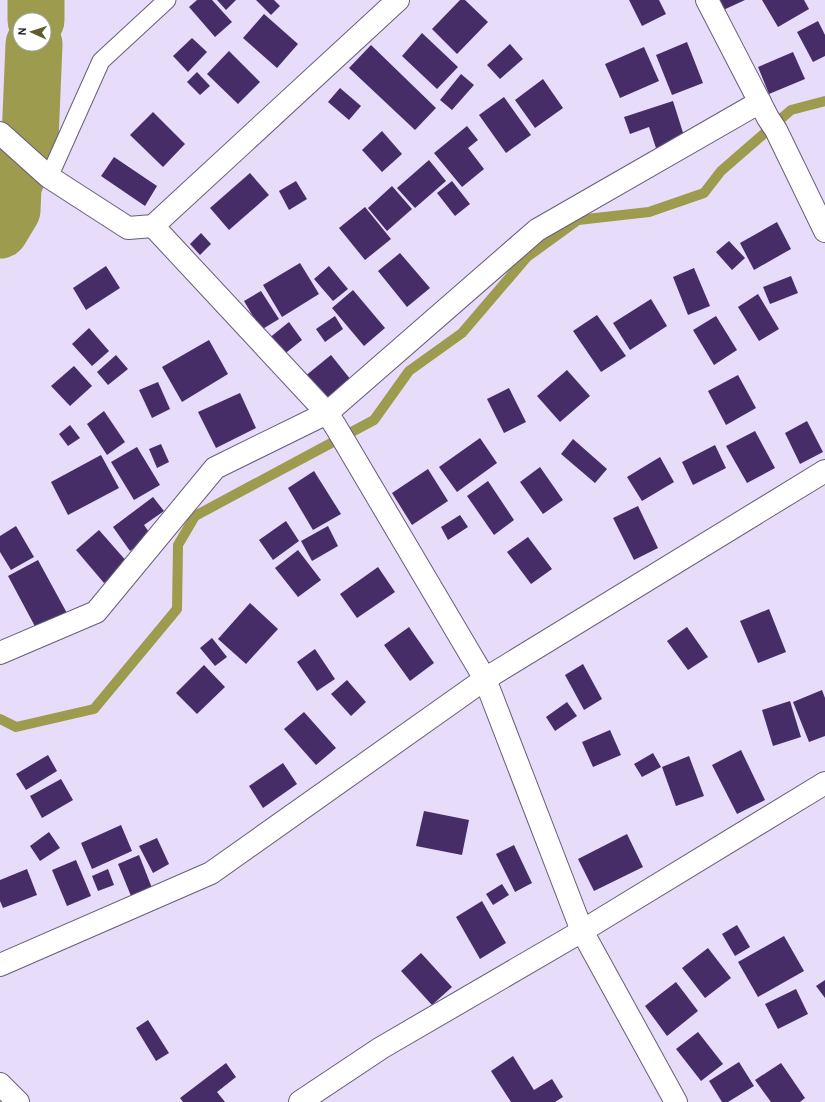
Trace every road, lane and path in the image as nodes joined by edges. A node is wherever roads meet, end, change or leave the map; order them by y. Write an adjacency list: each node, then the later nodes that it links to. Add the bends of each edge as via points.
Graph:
1 (167, 0): 6 (lane, via 101,61)
2 (398, 0): 7 (street)
3 (707, 0): 4 (street)
4 (768, 117): 8 (street); 9 (street, via 537,230)
5 (1, 134): 6 (street)
6 (45, 174): 7 (street, via 128,228)
7 (153, 226): 9 (street)
8 (825, 231)
9 (332, 420): 11 (street, via 215,468 96,612); 12 (street)
10 (825, 471): 12 (street)
11 (0, 653)
12 (485, 680): 14 (street); 15 (street, via 211,873)
13 (825, 783): 14 (street)
14 (582, 931): 18 (street, via 382,1048); 19 (street)
15 (0, 965)
16 (0, 1084): 17 (street)
17 (18, 1102)
18 (300, 1102)
19 (676, 1102)

